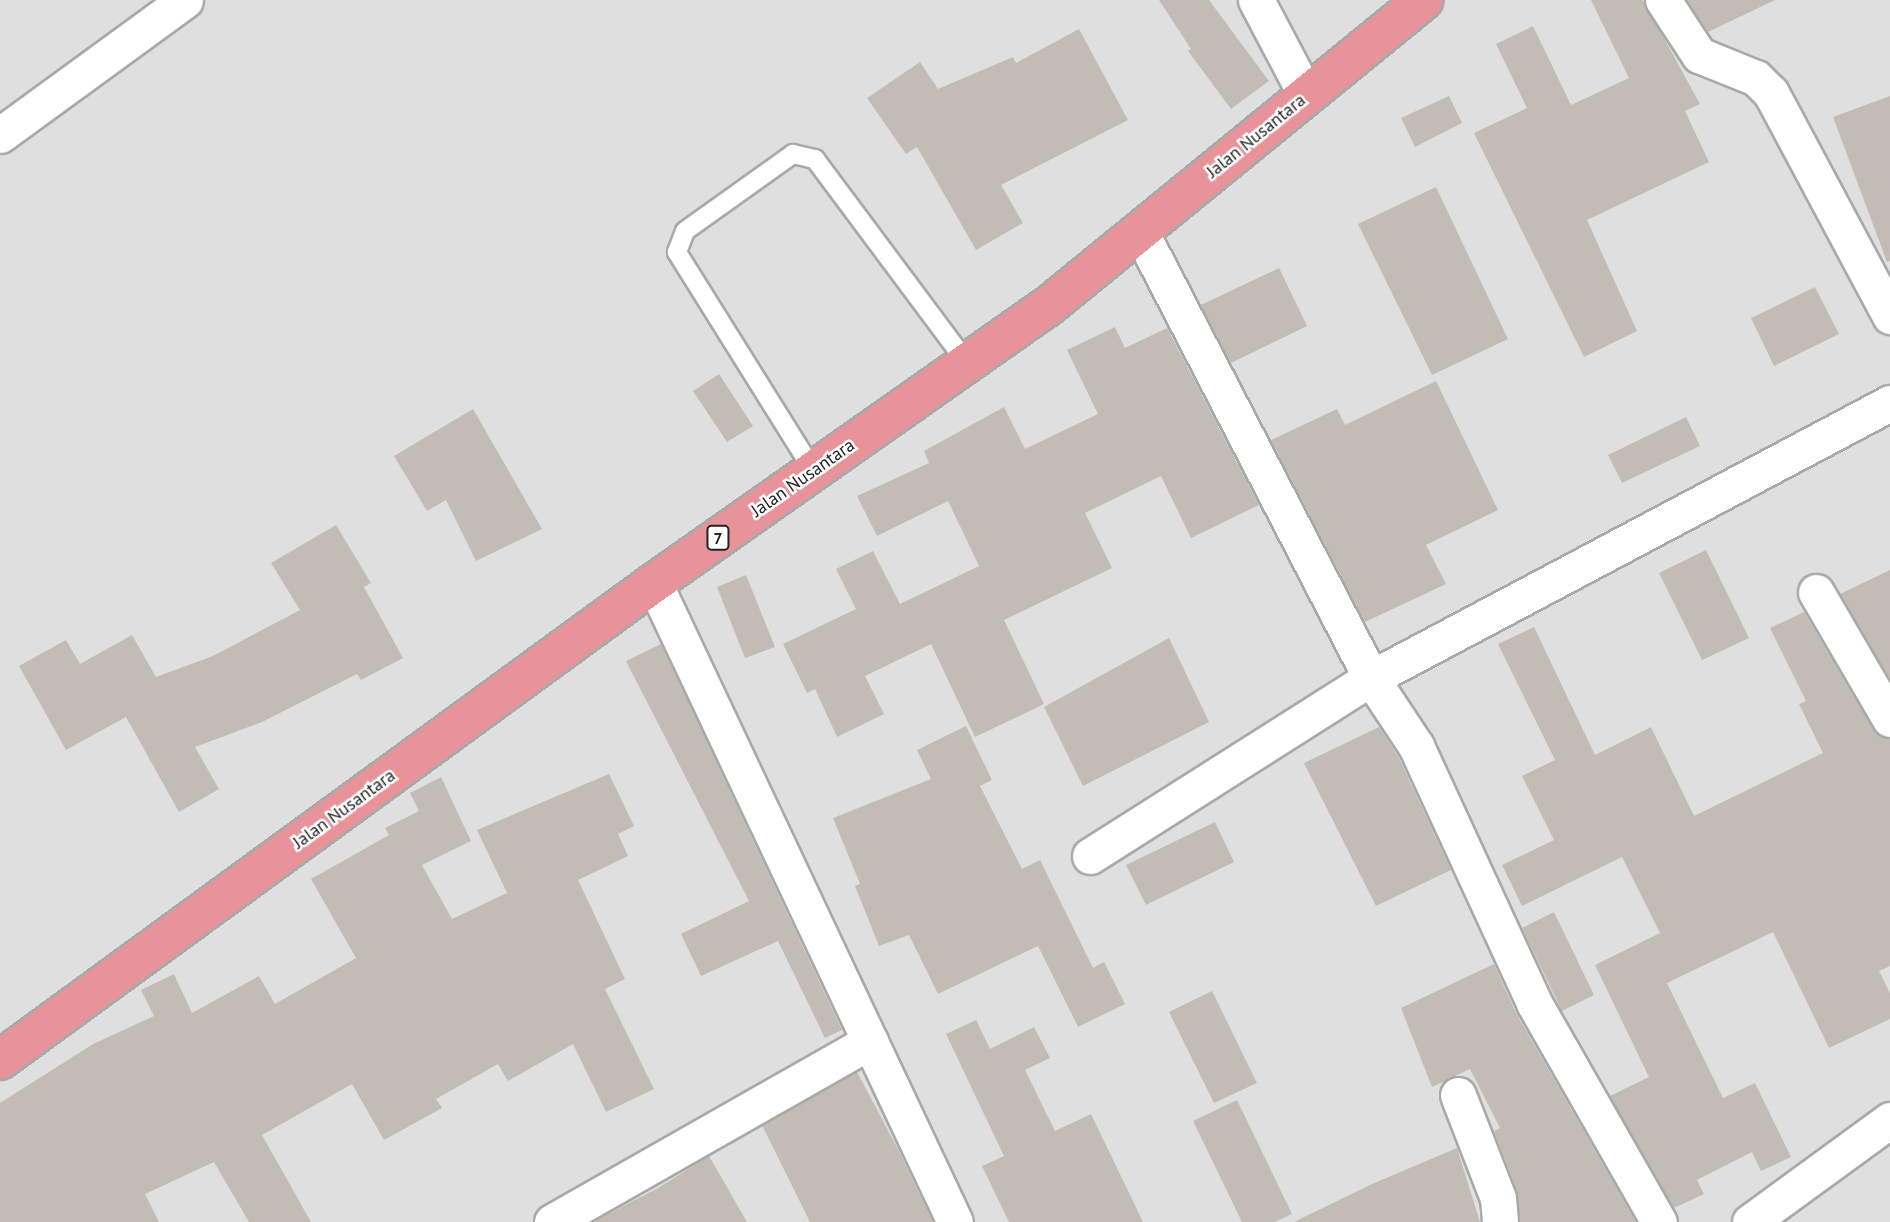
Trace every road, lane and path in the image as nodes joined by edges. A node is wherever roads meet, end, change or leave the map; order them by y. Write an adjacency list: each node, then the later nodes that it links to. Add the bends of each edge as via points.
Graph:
1 (185, 0): 6 (street)
2 (1256, 0): 5 (street)
3 (1423, 0): 5 (highway, Jalan Nusantara / 7)
4 (1663, 0): 8 (street, via 1699,55 1756,78 1771,93)
5 (1306, 95): 7 (highway, Jalan Nusantara / 7)
6 (0, 135)
7 (1140, 232): 9 (highway, Jalan Nusantara / 7); 14 (street)
8 (1890, 316)
9 (967, 363): 11 (highway, Jalan Nusantara / 7); 11 (lane, via 815,159 793,155 782,162 685,231 677,252)
10 (1890, 403): 14 (street)
11 (813, 470): 12 (highway, Jalan Nusantara / 7)
12 (654, 583): 17 (street); 18 (highway, Jalan Nusantara / 7)
13 (1816, 592): 15 (street)
14 (1371, 678): 16 (street); 24 (street, via 1416,746 1534,1003)
15 (1890, 719)
16 (1090, 856)
17 (870, 1041): 21 (street); 22 (street)
18 (0, 1060)
19 (1458, 1095): 23 (street, via 1498,1198)
20 (1890, 1120): 25 (street)
21 (552, 1222)
22 (956, 1222)
23 (1500, 1222)
24 (1659, 1222)
25 (1750, 1222)

